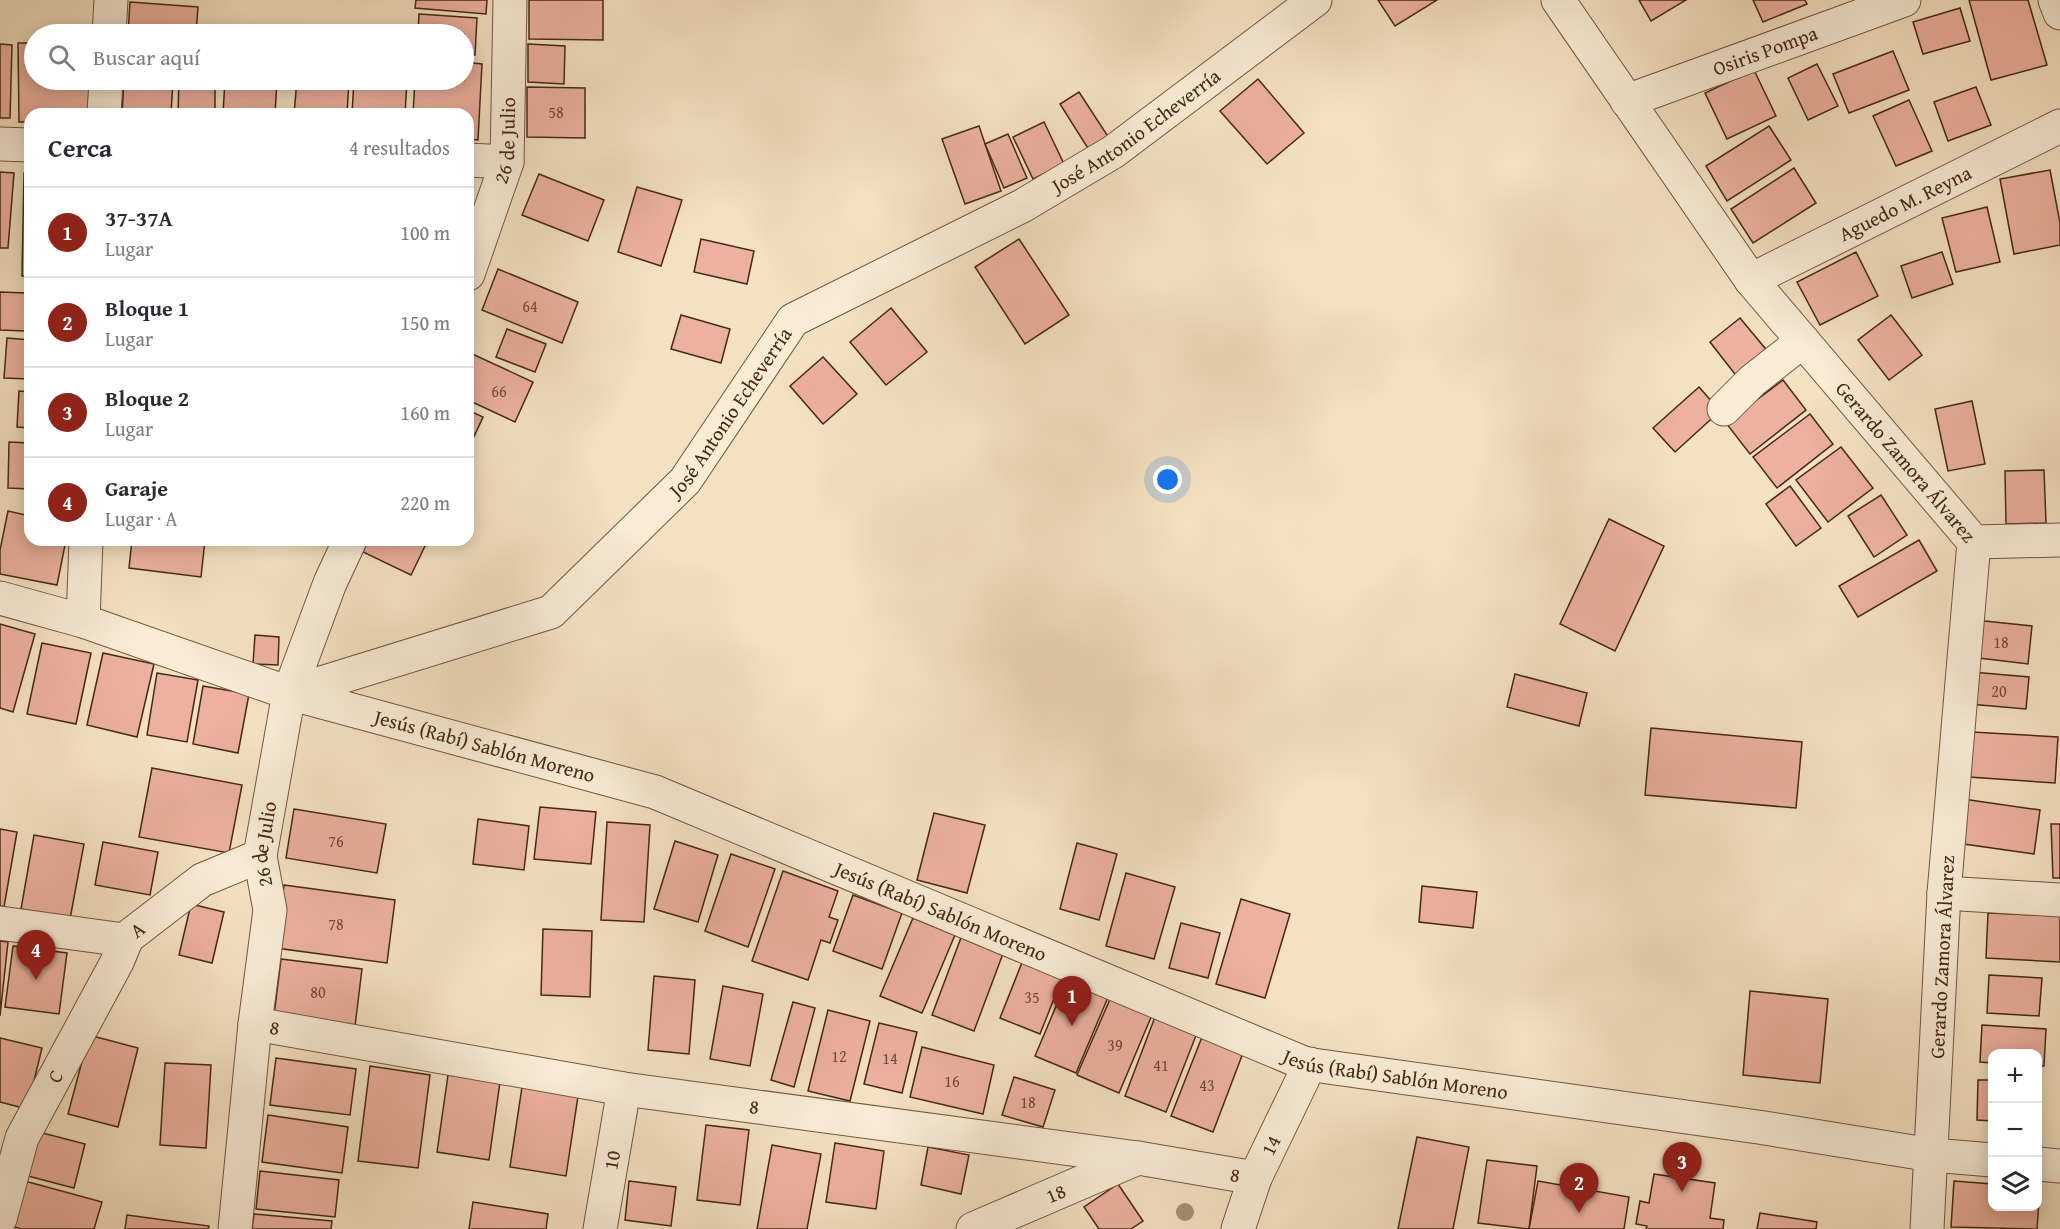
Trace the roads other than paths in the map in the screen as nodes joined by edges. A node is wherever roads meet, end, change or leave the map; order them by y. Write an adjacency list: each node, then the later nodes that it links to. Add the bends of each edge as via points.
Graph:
1 (111, 0): 8 (street)
2 (510, 0): 16 (street, 26 de Julio)
3 (1315, 0): 27 (street, José Antonio Echeverría, via 1113,152 1022,206 793,320 685,481 551,612)
4 (1558, 0): 10 (street, Gerardo Zamora Álvarez)
5 (1904, 0): 10 (street, Osiris Pompa)
6 (2055, 0): 7 (street)
7 (2060, 14)
8 (110, 24)
9 (105, 90): 11 (street)
10 (1627, 101): 18 (street, Gerardo Zamora Álvarez)
11 (104, 108)
12 (2060, 126): 18 (street, Aguedo M. Reyna)
13 (0, 144): 14 (street)
14 (24, 145)
15 (474, 160): 16 (street)
16 (507, 162): 17 (street, 26 de Julio)
17 (474, 257)
18 (1751, 280): 19 (street, Gerardo Zamora Álvarez)
19 (1803, 341): 20 (street, via 1752,381); 22 (street, Gerardo Zamora Álvarez)
20 (1724, 410)
21 (2060, 540): 22 (street)
22 (1974, 542): 29 (street, Gerardo Zamora Álvarez)
23 (86, 546): 26 (street)
24 (347, 546): 27 (street, 26 de Julio)
25 (0, 598): 26 (street, Jesús (Rabí) Sablón Moreno)
26 (83, 621): 27 (street, Jesús (Rabí) Sablón Moreno)
27 (289, 693): 28 (street, 26 de Julio); 34 (street, Jesús (Rabí) Sablón Moreno, via 655,792)
28 (260, 856): 32 (street, A, via 202,880); 33 (street, 26 de Julio, via 270,910)
29 (1944, 893): 30 (street); 36 (street, Gerardo Zamora Álvarez)
30 (2060, 900)
31 (0, 923): 32 (street, A)
32 (127, 938): 42 (street, C, via 22,1138)
33 (255, 1024): 35 (street, 8); 43 (street, 26 de Julio)
34 (1310, 1064): 36 (street, Jesús (Rabí) Sablón Moreno); 41 (street, 14)
35 (624, 1089): 37 (street, 8); 44 (street, 10)
36 (1932, 1155): 38 (street, Jesús (Rabí) Sablón Moreno); 47 (street, Gerardo Zamora Álvarez)
37 (1138, 1158): 41 (street, 8); 45 (street, 18)
38 (1988, 1160)
39 (2042, 1164): 40 (street)
40 (2060, 1166)
41 (1255, 1178): 46 (street, 14)
42 (0, 1219)
43 (235, 1229)
44 (600, 1229)
45 (973, 1229)
46 (1238, 1229)
47 (1927, 1229)

